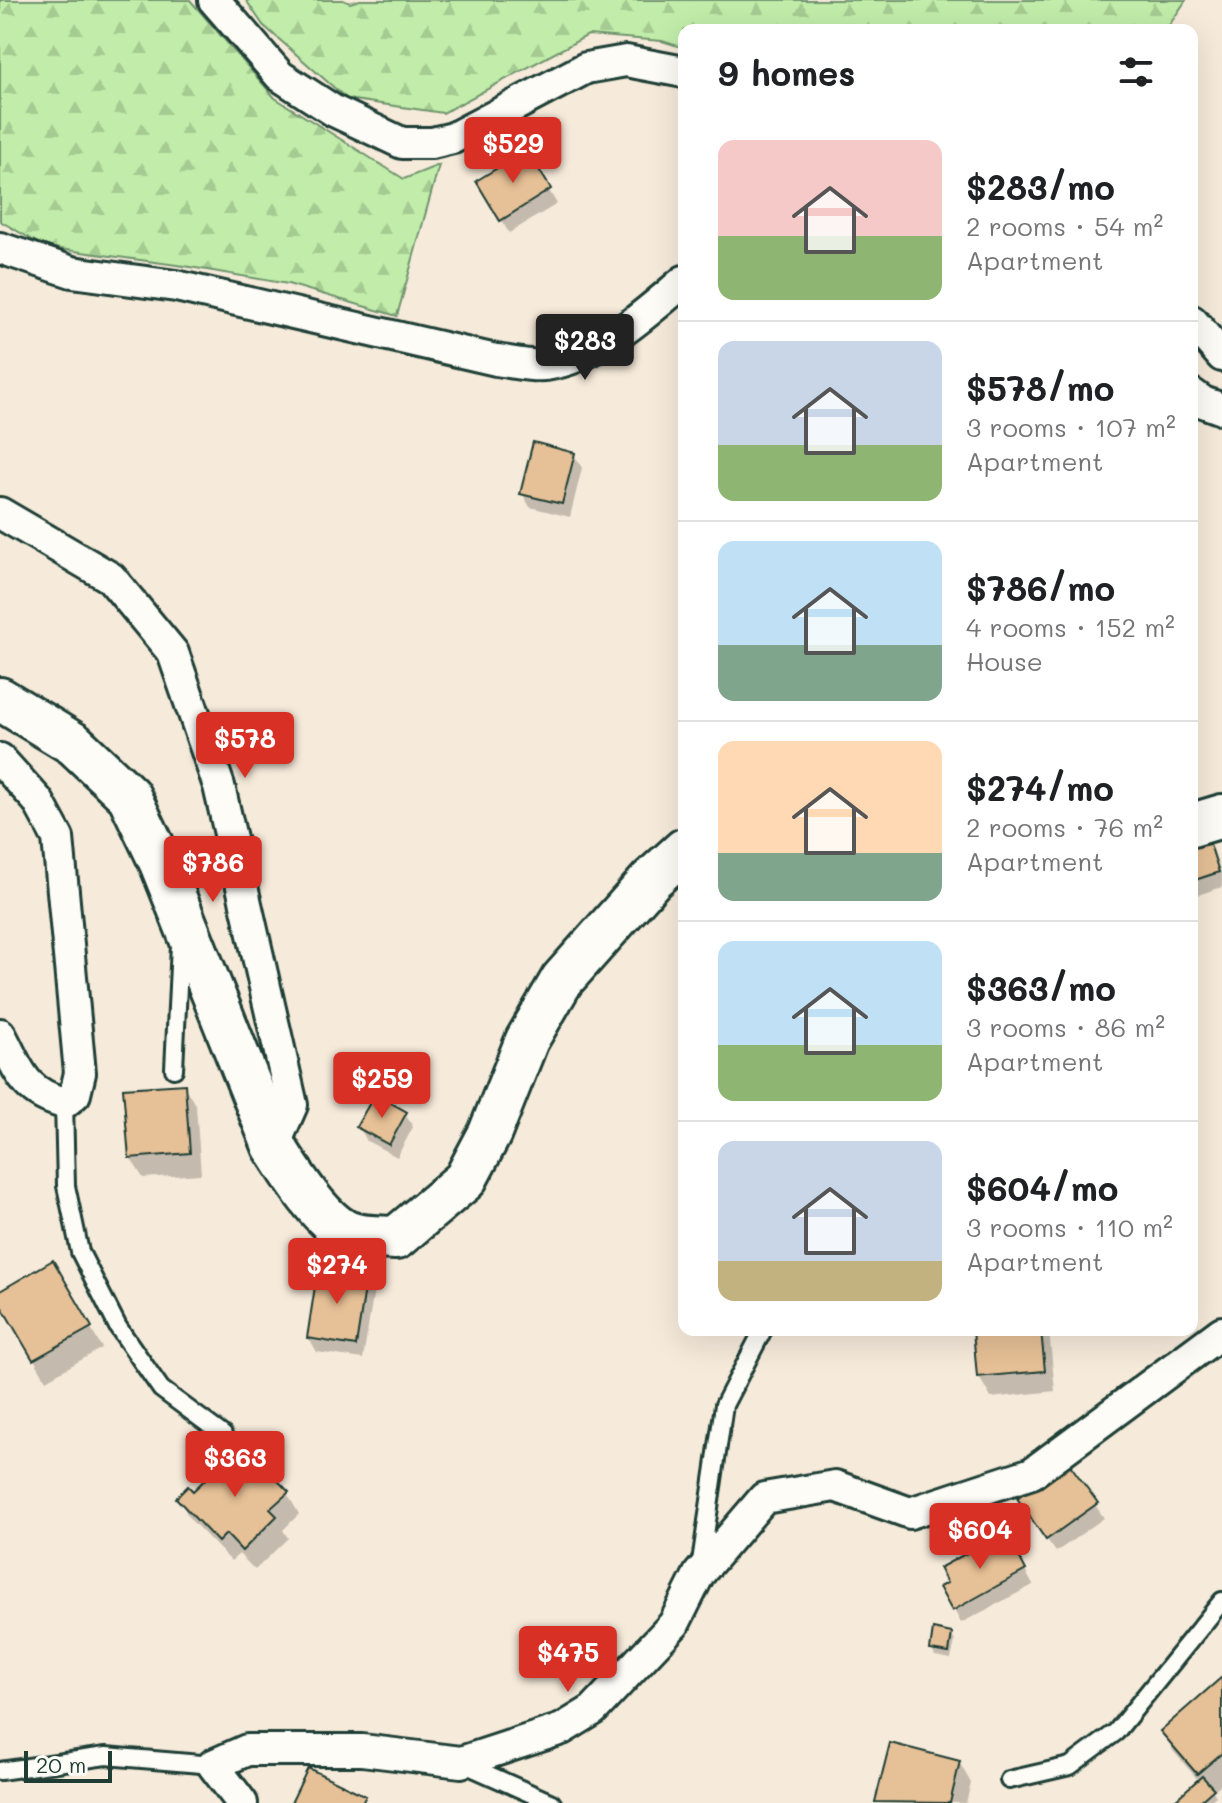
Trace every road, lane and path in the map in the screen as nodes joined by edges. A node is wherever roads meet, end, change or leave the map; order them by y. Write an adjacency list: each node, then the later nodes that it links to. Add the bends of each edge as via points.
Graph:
1 (214, 0): 2 (street, via 280,76 334,111 402,143 453,138 586,68 626,61)
2 (678, 71)
3 (0, 248): 4 (street, via 72,272 176,286 496,360 545,365 580,355 636,322)
4 (678, 286)
5 (1198, 328): 6 (street)
6 (1222, 356)
7 (1198, 398): 8 (street)
8 (1222, 409)
9 (0, 513): 19 (street, via 111,578 173,653 219,786 292,1105)
10 (0, 699): 15 (street, via 74,744 129,796)
11 (0, 759): 18 (street, via 38,801 58,838 80,1073 75,1094)
12 (1222, 816): 13 (street)
13 (1198, 823)
14 (678, 855): 19 (street, via 562,980 527,1040 465,1180 396,1238 350,1234 319,1210)
15 (182, 915): 17 (lane); 19 (street)
16 (0, 1034): 18 (street, via 30,1088)
17 (174, 1069)
18 (64, 1103): 22 (lane, via 66,1186 80,1252 118,1327 161,1389)
19 (274, 1146)
20 (1222, 1332): 23 (street, via 1032,1473 910,1513 835,1486 764,1498)
21 (760, 1336): 23 (lane, via 724,1405)
22 (223, 1435)
23 (699, 1574): 25 (street, via 674,1624 593,1710 562,1729)
24 (1222, 1601): 28 (lane, via 1116,1732 1070,1766)
25 (461, 1762): 26 (street, via 362,1750 247,1750); 30 (lane)
26 (213, 1765): 27 (lane, via 106,1756); 29 (street)
27 (0, 1771)
28 (1009, 1780)
29 (242, 1803)
30 (552, 1803)

